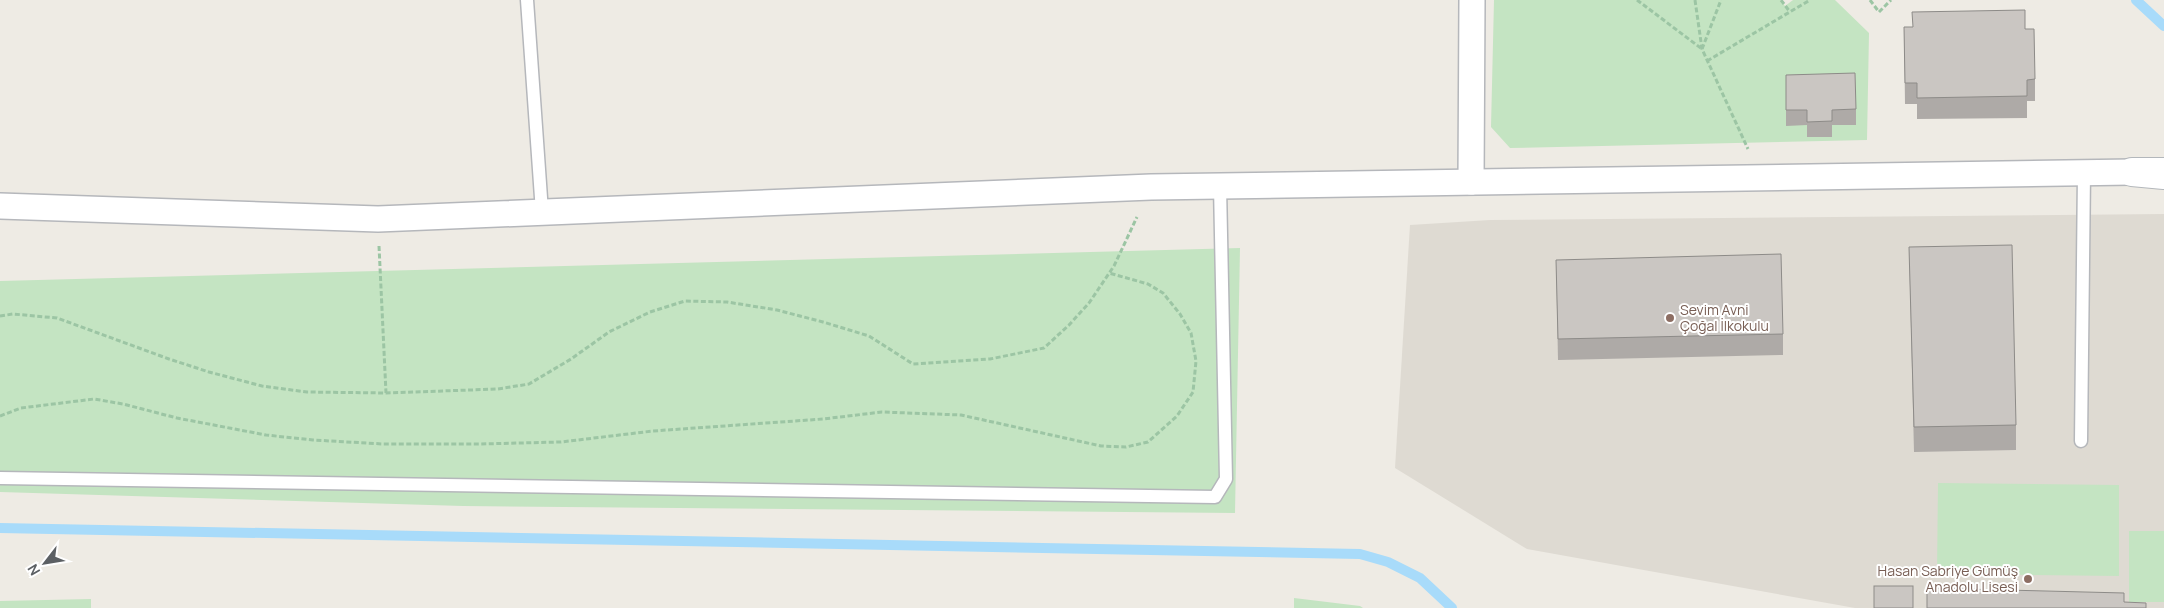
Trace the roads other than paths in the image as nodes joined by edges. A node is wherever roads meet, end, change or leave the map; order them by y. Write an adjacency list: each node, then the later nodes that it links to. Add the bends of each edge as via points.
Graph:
1 (527, 0): 9 (lane)
2 (1472, 0): 6 (street)
3 (2132, 172): 4 (street); 5 (street)
4 (2084, 173): 6 (street); 10 (lane)
5 (2164, 173)
6 (1471, 182): 7 (street)
7 (1220, 186): 9 (street); 11 (lane, via 1226,479 1215,498)
8 (0, 206): 9 (street, via 378,219)
9 (542, 212)
10 (2081, 441)
11 (0, 478)

